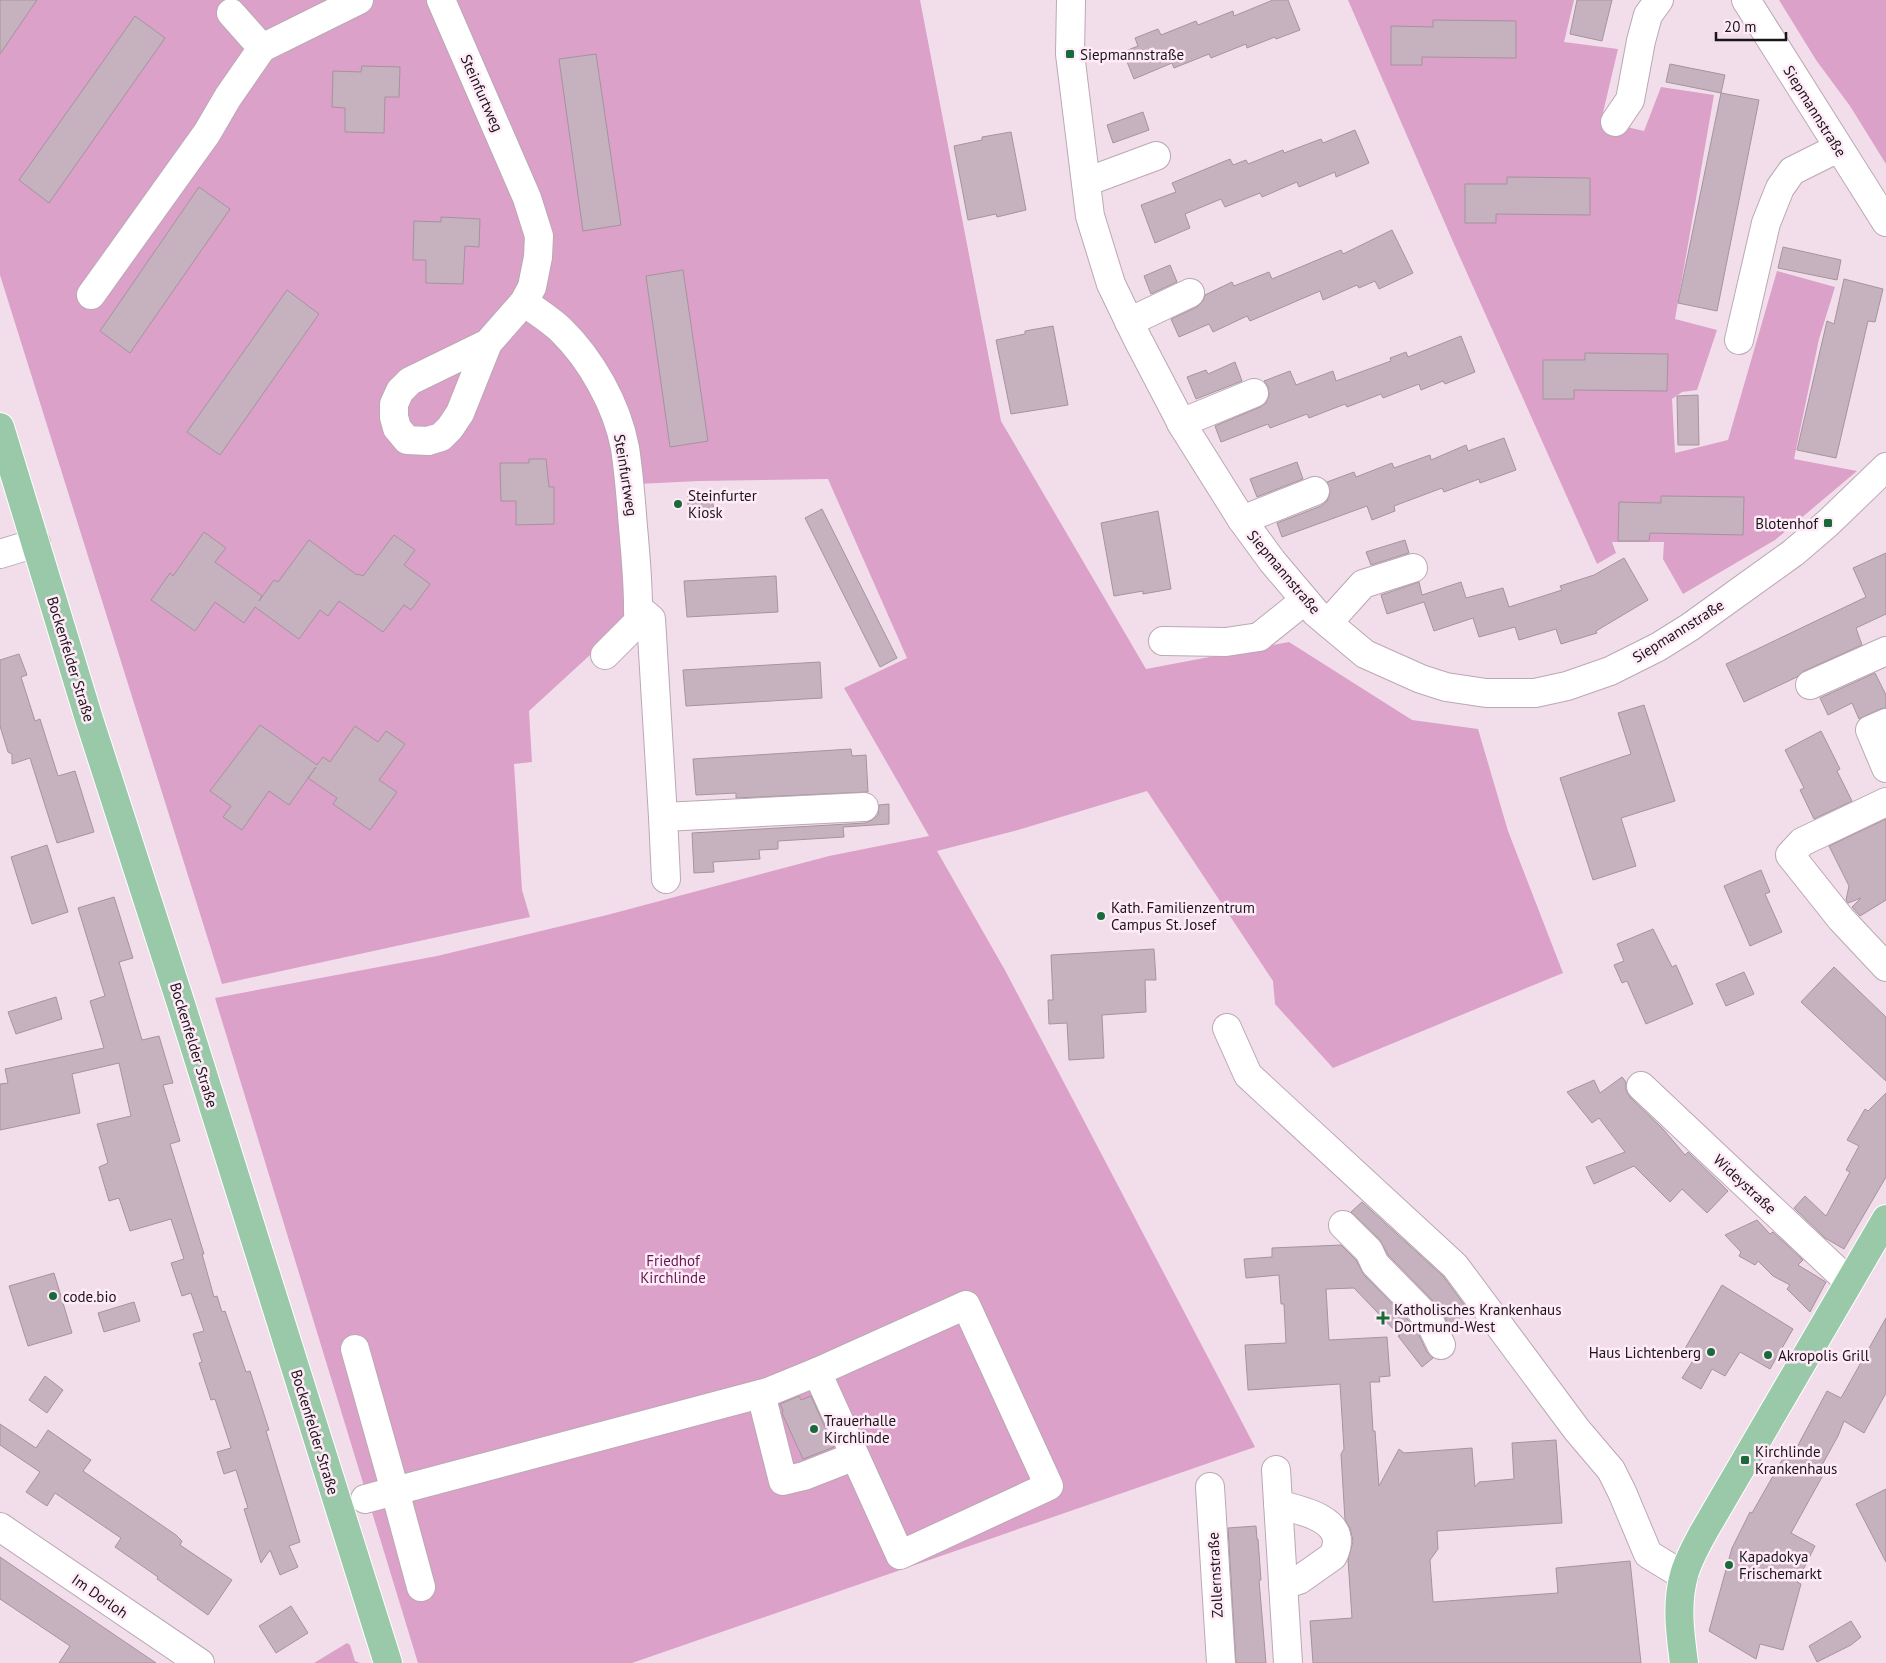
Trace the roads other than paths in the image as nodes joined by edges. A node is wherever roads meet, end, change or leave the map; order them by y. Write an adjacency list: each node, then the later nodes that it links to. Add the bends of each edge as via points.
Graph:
1 (359, 0): 7 (street)
2 (441, 0): 15 (street, Steinfurtweg, via 534,217 539,236 538,257 532,287)
3 (1071, 0): 11 (street, Siepmannstraße, via 1070,54)
4 (1659, 0): 8 (street, via 1648,15 1630,100)
5 (1746, 0): 9 (street, Siepmannstraße)
6 (231, 13): 7 (street)
7 (262, 48): 14 (street, via 207,134)
8 (1615, 122)
9 (1838, 148): 12 (street, Siepmannstraße); 17 (street, via 1792,171 1780,188 1766,222)
10 (1156, 156): 11 (street)
11 (1086, 182): 16 (street, Siepmannstraße, via 1090,216 1111,284)
12 (1886, 222)
13 (1190, 293): 16 (street)
14 (91, 296)
15 (524, 302): 18 (street, Steinfurtweg); 29 (street, Steinfurtweg, via 560,329 580,352 614,412 628,473)
16 (1129, 322): 20 (street, Siepmannstraße)
17 (1739, 340)
18 (488, 343)
19 (1254, 393): 20 (street)
20 (1181, 423): 24 (street, Siepmannstraße)
21 (0, 427): 25 (main road, Bockenfelder Straße)
22 (1886, 467): 30 (street, Siepmannstraße, via 1793,553 1690,627 1610,671 1567,686 1523,694 1446,687 1366,654)
23 (1315, 491): 24 (street)
24 (1242, 520): 28 (street, Siepmannstraße)
25 (36, 543): 26 (street); 62 (main road, Bockenfelder Straße)
26 (0, 554)
27 (1413, 568): 30 (street, via 1363,584)
28 (1305, 600): 30 (street, Siepmannstraße); 31 (street, via 1259,637 1226,642)
29 (638, 615): 33 (street); 39 (street, via 651,619)
30 (1328, 623)
31 (1163, 642)
32 (1886, 651): 34 (street)
33 (605, 656)
34 (1810, 685)
35 (1886, 723): 36 (street, via 1870,730)
36 (1886, 768)
37 (1886, 802): 41 (street, via 1802,842 1790,855 1840,919)
38 (864, 807): 39 (street)
39 (663, 818): 40 (street)
40 (666, 879)
41 (1886, 968)
42 (1227, 1028): 58 (street, via 1248,1075 1455,1266 1610,1470 1648,1554)
43 (1641, 1086): 46 (street, Wideystraße)
44 (1886, 1219): 46 (main road)
45 (1343, 1225): 47 (street, via 1428,1318)
46 (1848, 1281): 58 (main road, via 1703,1533)
47 (1441, 1344)
48 (355, 1349): 54 (street)
49 (817, 1372): 50 (street); 51 (street); 51 (street, via 966,1305 1049,1486 900,1555)
50 (761, 1394): 51 (street, via 783,1481); 54 (street)
51 (855, 1456)
52 (1276, 1470): 56 (street)
53 (1210, 1487): 63 (street, Zollernstraße)
54 (395, 1491): 55 (street); 60 (street)
55 (365, 1499)
56 (1278, 1504): 59 (street); 59 (street, via 1314,1515 1332,1526 1337,1541 1333,1556 1300,1580)
57 (0, 1527): 61 (street, Im Dorloh)
58 (1684, 1576): 65 (main road, via 1679,1598 1679,1624)
59 (1283, 1585): 64 (street)
60 (421, 1587)
61 (200, 1663)
62 (388, 1663)
63 (1221, 1663)
64 (1288, 1663)
65 (1684, 1663)

